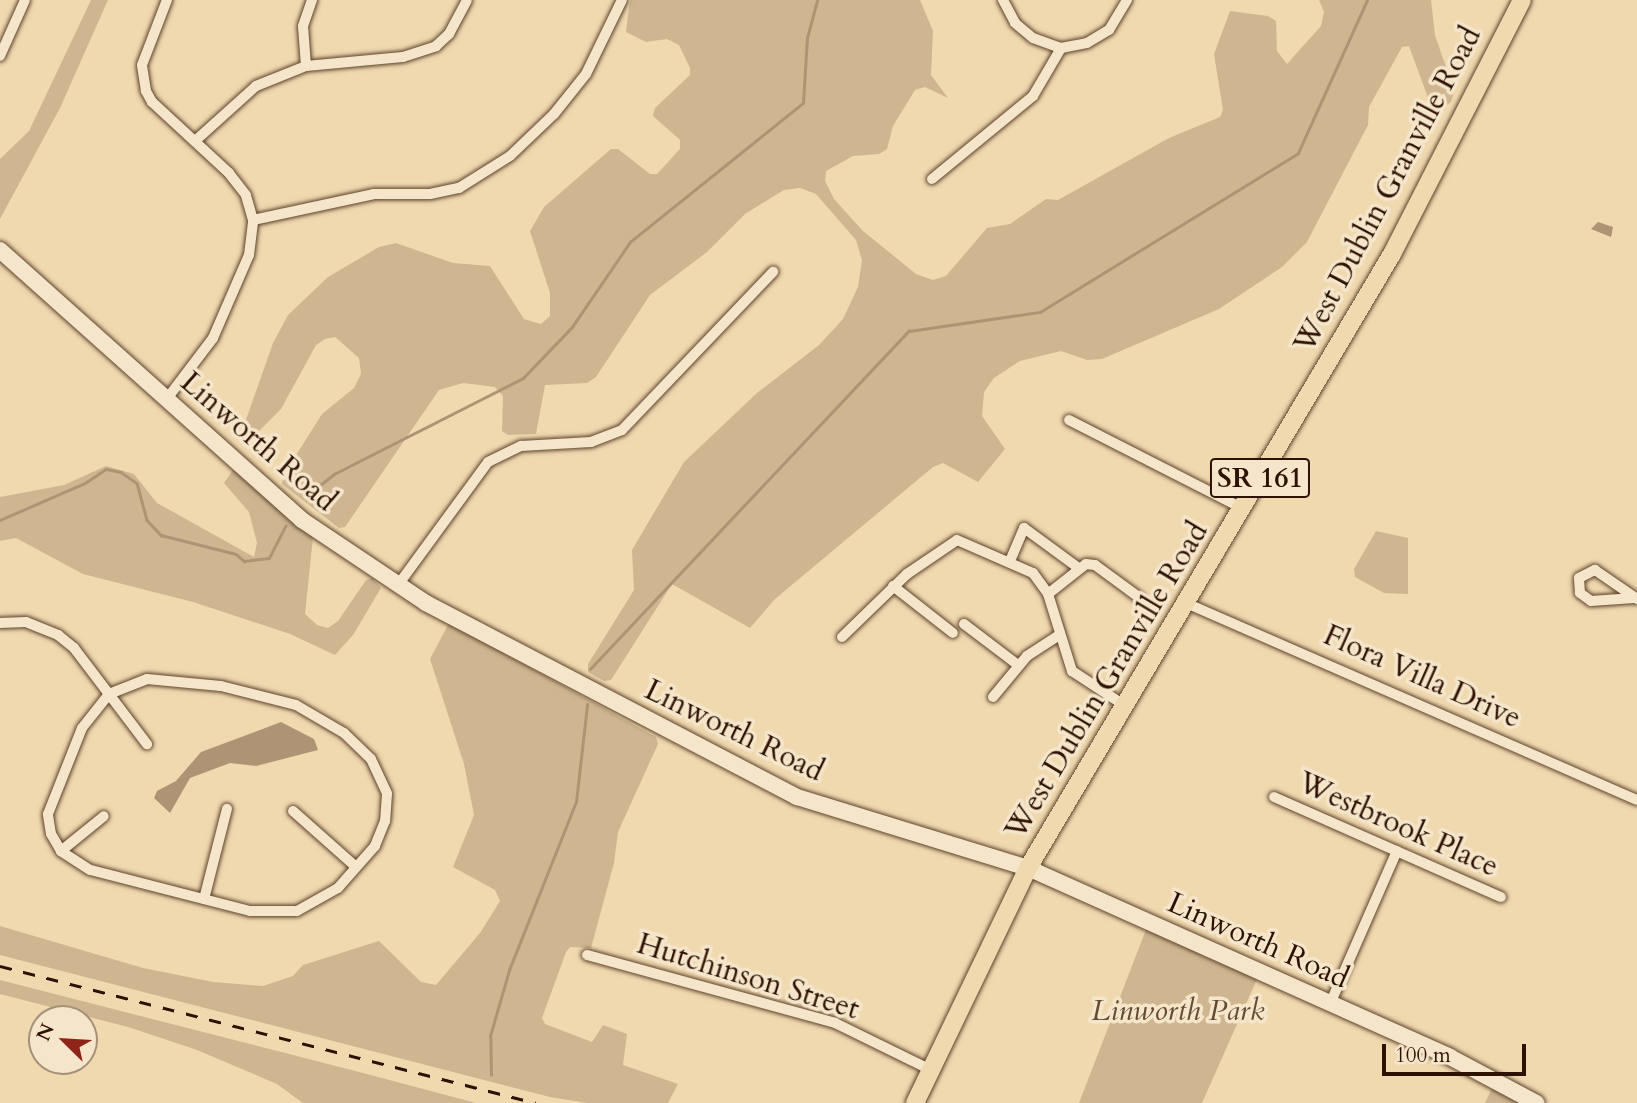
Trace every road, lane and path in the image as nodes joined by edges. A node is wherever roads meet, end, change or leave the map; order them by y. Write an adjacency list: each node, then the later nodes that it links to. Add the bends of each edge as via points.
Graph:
1 (25, 0): 10 (street)
2 (167, 0): 12 (street, via 142,65 146,91)
3 (312, 0): 11 (street, via 303,26)
4 (467, 0): 11 (street, via 449,34 420,53)
5 (622, 0): 14 (street, via 586,74 554,114 510,156 458,188 430,194 374,194)
6 (1003, 0): 9 (street, via 1016,23 1033,38)
7 (1127, 0): 9 (street, via 1109,30 1087,43)
8 (1522, 0): 19 (main road, West Dublin Granville Road / SR 161, via 1392,254)
9 (1061, 48): 13 (street, via 1034,96)
10 (0, 56)
11 (306, 66): 12 (street, via 256,86)
12 (195, 141): 14 (street, via 241,188)
13 (932, 179)
14 (253, 220): 17 (street, via 249,256 225,314 203,356)
15 (0, 250): 17 (main road, Linworth Road)
16 (773, 272): 22 (street, via 622,430 591,442 521,446 488,462)
17 (166, 400): 22 (main road, Linworth Road, via 302,520)
18 (1069, 420): 19 (street)
19 (1242, 508): 27 (main road, West Dublin Granville Road / SR 161)
20 (1010, 561): 21 (street, via 1024,528); 23 (street, via 957,540); 24 (street, via 1033,573)
21 (1077, 567): 24 (street); 25 (street, via 1095,565)
22 (398, 586): 46 (main road, Linworth Road, via 797,797)
23 (893, 586): 30 (street); 32 (street)
24 (1048, 594): 31 (street)
25 (1140, 598)
26 (1636, 599): 26 (street, via 1595,570 1579,578 1580,593 1591,601)
27 (1186, 603): 36 (main road, West Dublin Granville Road / SR 161); 39 (street, Flora Villa Drive)
28 (0, 622): 34 (street, via 26,622 58,635)
29 (964, 624): 33 (street)
30 (953, 634)
31 (1059, 635): 33 (street, via 1036,646); 36 (street, via 1072,671)
32 (842, 637)
33 (1018, 665): 35 (street)
34 (109, 694): 37 (street); 43 (street, via 82,728 53,795 49,824); 45 (street, via 147,679 173,679 255,693 296,705 328,722 372,759 387,794 382,833)
35 (993, 697)
36 (1124, 705): 46 (main road, West Dublin Granville Road / SR 161)
37 (147, 744)
38 (1274, 797): 44 (street, Westbrook Place)
39 (1637, 800)
40 (227, 809): 48 (street)
41 (293, 811): 45 (street)
42 (104, 816): 43 (street)
43 (61, 851): 48 (street, via 90,870)
44 (1397, 851): 47 (street, Westbrook Place); 50 (street)
45 (356, 867): 48 (street, via 319,903 297,911 250,911)
46 (1028, 868): 50 (main road, Linworth Road); 51 (main road, West Dublin Granville Road / SR 161)
47 (1501, 897)
48 (204, 899)
49 (587, 956): 51 (street, Hutchinson Street, via 835,1023)
50 (1330, 1004): 53 (main road, Linworth Road, via 1496,1079)
51 (931, 1070): 52 (main road, West Dublin Granville Road / SR 161)
52 (915, 1103)
53 (1536, 1103)

